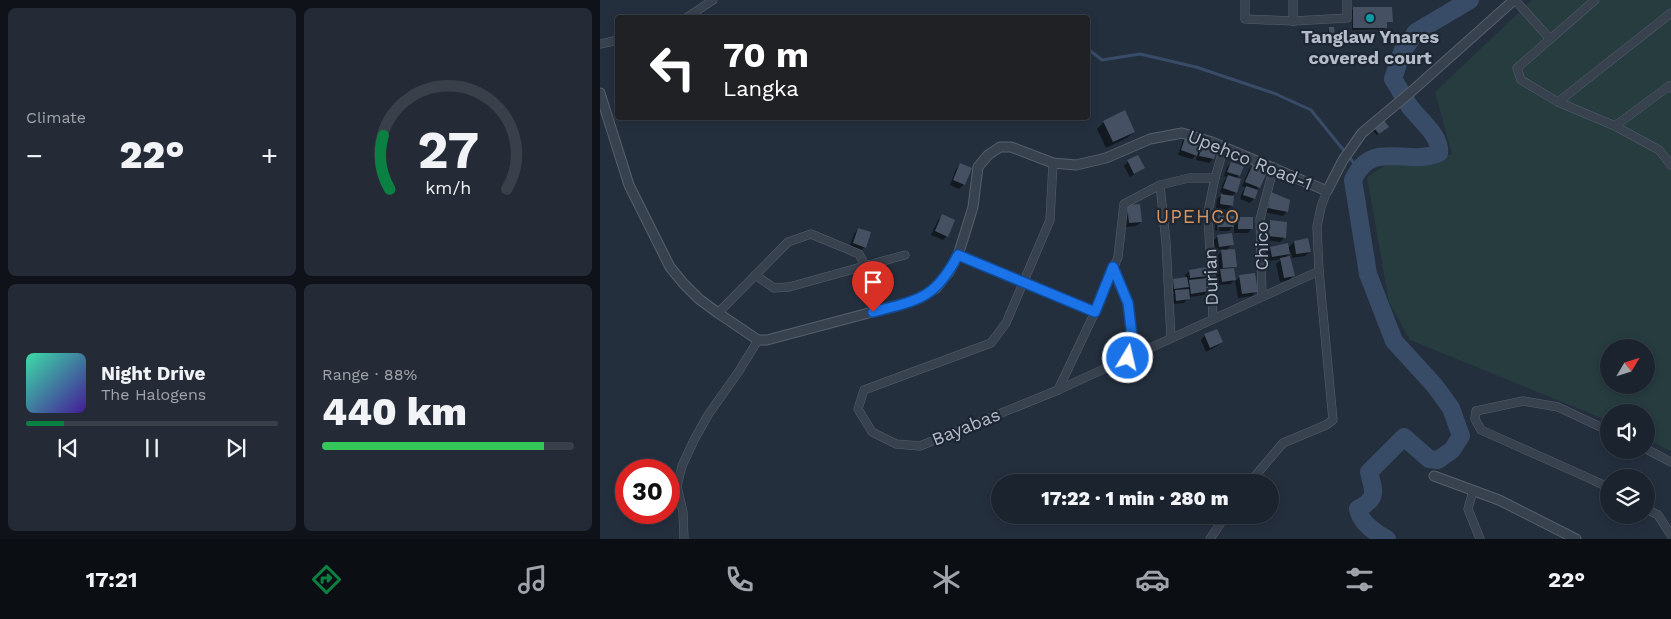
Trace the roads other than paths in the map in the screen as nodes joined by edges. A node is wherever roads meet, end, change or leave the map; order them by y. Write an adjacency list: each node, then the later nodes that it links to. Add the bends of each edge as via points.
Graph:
1 (713, 0): 8 (street)
2 (1244, 0): 9 (street, via 1245,19)
3 (1293, 0): 9 (street)
4 (1347, 0): 9 (street, via 1347,18)
5 (1514, 0): 10 (street); 23 (street, via 1362,133)
6 (1595, 0): 10 (street)
7 (1671, 13): 15 (street)
8 (690, 15)
9 (1293, 21)
10 (1550, 38): 15 (street, via 1517,68 1521,80)
11 (615, 41): 12 (street)
12 (600, 44)
13 (1671, 88): 16 (street, via 1669,86)
14 (600, 93): 33 (street, via 629,185 670,267 699,299)
15 (1558, 102): 16 (street)
16 (1615, 126): 19 (street, via 1660,150)
17 (1224, 147): 18 (street, Upehco Road-1, via 1193,135 1173,133 1090,163); 20 (street, Upehco Road-1); 21 (street, Durian)
18 (1053, 163): 25 (street, Upehco Road-1, via 1011,147 1000,147 988,154 978,167 973,206); 30 (street, Bayabas, via 1050,220)
19 (1671, 165)
20 (1274, 167): 23 (street, Upehco Road-1); 31 (street, Chico, via 1260,219)
21 (1215, 178): 22 (street, via 1189,178); 34 (street, Durian, via 1208,212)
22 (1160, 185): 27 (street, via 1124,204 1118,257); 35 (street)
23 (1327, 191): 28 (street, via 1317,228)
24 (905, 255): 26 (street)
25 (958, 255): 30 (street); 36 (street, Upehco Road-1, via 936,288 920,298 782,337)
26 (865, 265): 29 (street, via 789,287 774,288); 29 (street, via 859,254 812,234 788,242)
27 (1113, 267): 32 (street); 37 (street, via 1128,303 1132,336)
28 (1319, 271): 31 (street, Bayabas); 42 (street, via 1333,420 1283,443)
29 (755, 275): 33 (street)
30 (1024, 282): 32 (street); 38 (street, Bayabas, via 1006,323 991,343 864,390 858,409 872,432 896,444 920,446)
31 (1262, 296): 34 (street, Bayabas)
32 (1095, 312): 38 (street)
33 (718, 313): 36 (street)
34 (1213, 319): 35 (street, Bayabas)
35 (1171, 338): 37 (street, Bayabas)
36 (758, 340): 49 (street, via 708,415 682,466 677,486 683,512)
37 (1128, 358): 38 (street, Bayabas)
38 (1058, 390)
39 (1600, 427): 44 (street, via 1558,407 1523,401 1476,411 1475,418 1481,430)
40 (1655, 454): 41 (street)
41 (1671, 462)
42 (1257, 474)
43 (1434, 476): 45 (street)
44 (1600, 484)
45 (1473, 491): 51 (street, via 1468,509); 52 (street, via 1499,500)
46 (1655, 514): 48 (street)
47 (1220, 524): 50 (street)
48 (1671, 535)
49 (684, 539)
50 (1210, 539)
51 (1480, 539)
52 (1576, 539)

